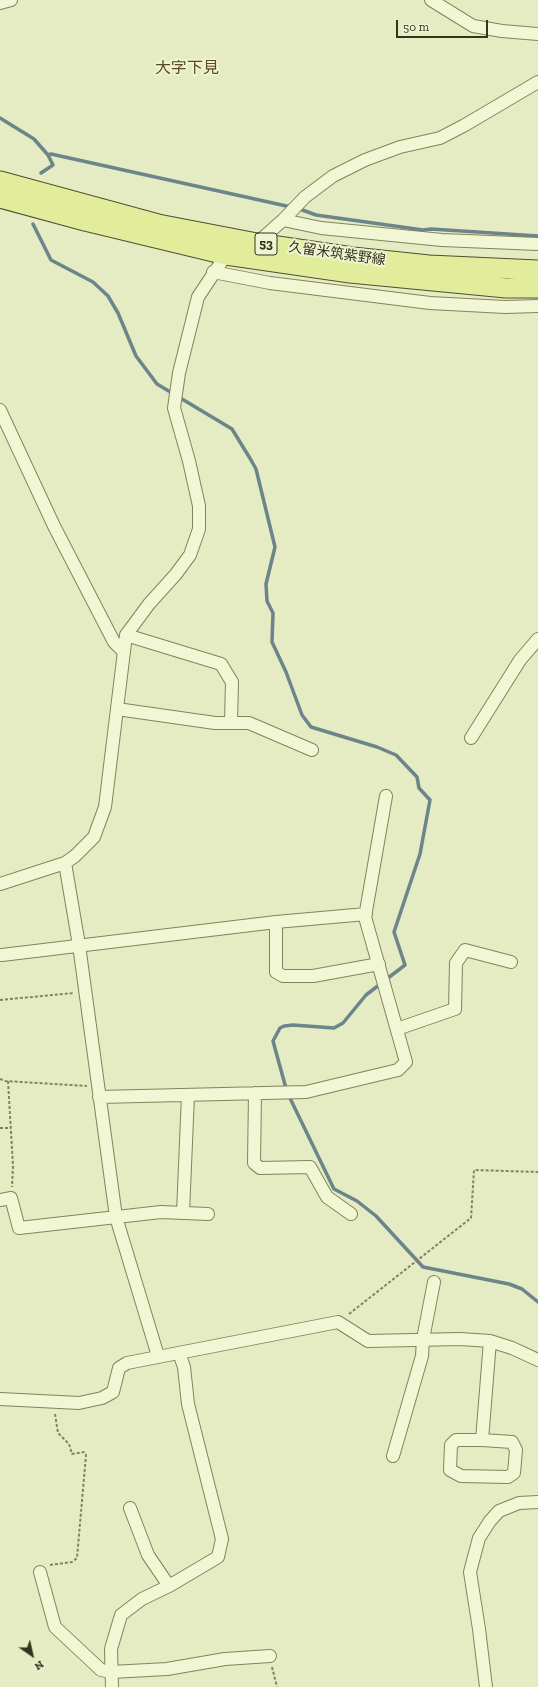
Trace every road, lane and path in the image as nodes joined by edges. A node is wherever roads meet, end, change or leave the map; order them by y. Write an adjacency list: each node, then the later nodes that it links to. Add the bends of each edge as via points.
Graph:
1 (11, 0): 3 (street)
2 (431, 0): 4 (street, via 473,26)
3 (0, 3)
4 (538, 34)
5 (538, 82): 8 (street, via 440,138 400,147 333,176 305,197)
6 (0, 181): 9 (main road, 久留米筑紫野線 / 53, via 158,224)
7 (0, 198): 11 (main road, 久留米筑紫野線 / 53)
8 (283, 220): 9 (street); 10 (street, via 321,228 442,240)
9 (257, 243): 12 (main road, 久留米筑紫野線 / 53, via 429,265)
10 (538, 244)
11 (226, 255): 13 (street); 14 (main road, 久留米筑紫野線 / 53, via 350,273 506,288)
12 (538, 270)
13 (213, 272): 15 (street, via 270,283 422,302 505,307); 17 (street, via 198,297 179,373 174,408 199,506 199,529 190,555 148,604)
14 (538, 288)
15 (538, 306)
16 (0, 410): 19 (street, via 58,533 114,642)
17 (126, 635): 19 (street); 21 (street, via 221,664 232,682)
18 (538, 639): 22 (street, via 520,660)
19 (123, 651): 20 (street)
20 (116, 709): 21 (street); 25 (street, via 105,807 94,837)
21 (231, 723): 23 (street, via 249,723)
22 (471, 738)
23 (312, 750)
24 (386, 796): 27 (street)
25 (65, 863): 26 (street); 29 (street)
26 (0, 884)
27 (366, 914): 28 (street); 32 (street)
28 (276, 922): 29 (street); 32 (street, via 276,972 283,976 313,976)
29 (79, 945): 30 (street); 33 (street)
30 (2, 955)
31 (511, 962): 35 (street, via 465,950 456,963 455,1010)
32 (379, 964): 35 (street)
33 (85, 992): 34 (path); 38 (street)
34 (0, 1000)
35 (397, 1029): 39 (street, via 406,1062 398,1070 306,1092)
36 (0, 1079): 37 (path)
37 (8, 1081): 38 (path); 42 (path)
38 (98, 1092): 40 (street); 48 (street)
39 (255, 1094): 40 (street); 47 (street, via 254,1163 260,1168 310,1167 326,1197)
40 (188, 1095): 45 (street)
41 (0, 1128): 42 (path)
42 (11, 1128): 44 (path, via 13,1166)
43 (538, 1172): 50 (path, via 474,1170 471,1218)
44 (6, 1199): 48 (street, via 19,1228)
45 (183, 1213): 46 (street); 48 (street, via 161,1212)
46 (208, 1214)
47 (350, 1214)
48 (116, 1217): 54 (street)
49 (434, 1282): 51 (street)
50 (338, 1322): 51 (street, via 368,1341); 53 (street)
51 (423, 1339): 52 (street, via 460,1338); 59 (street, via 422,1356)
52 (490, 1341): 55 (street); 58 (street)
53 (179, 1353): 54 (street); 63 (street, via 184,1367 188,1404 222,1539 218,1557)
54 (158, 1356): 57 (street, via 127,1363 119,1368 113,1392 102,1398 79,1403)
55 (538, 1360)
56 (0, 1399): 57 (street)
57 (54, 1402): 62 (path, via 58,1433 69,1444 72,1454 84,1452 86,1463 77,1558 72,1562 47,1565)
58 (482, 1440): 58 (street, via 456,1440 451,1446 450,1470 461,1476 508,1476 514,1473 516,1450 512,1442)
59 (393, 1456)
60 (538, 1502): 68 (street, via 519,1504 499,1511 479,1538 470,1572)
61 (130, 1508): 63 (street, via 148,1555)
62 (40, 1572): 65 (street, via 55,1627 101,1670)
63 (169, 1586): 65 (street, via 142,1598 121,1615 110,1649)
64 (270, 1656): 65 (street, via 225,1659 167,1670); 67 (path)
65 (111, 1672): 66 (street)
66 (112, 1687)
67 (277, 1687)
68 (486, 1687)

